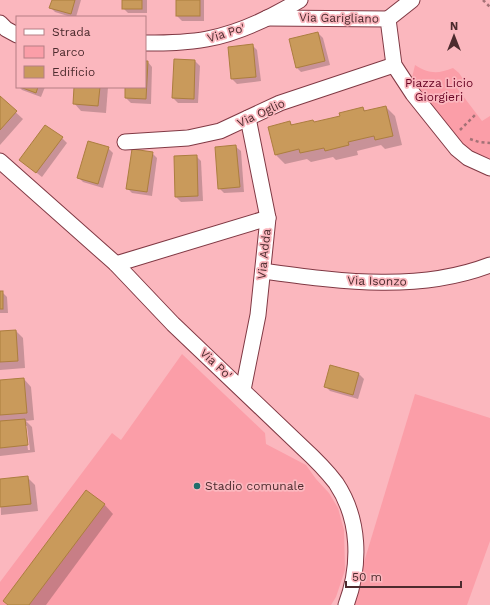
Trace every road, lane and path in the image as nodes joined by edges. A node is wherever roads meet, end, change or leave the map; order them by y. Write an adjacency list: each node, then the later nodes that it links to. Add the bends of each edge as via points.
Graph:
1 (300, 0): 5 (street, Via Po')
2 (412, 0): 6 (street)
3 (483, 0): 4 (path)
4 (490, 6)
5 (267, 18): 6 (street, Via Garigliano); 9 (street, Via Po', via 207,39 178,43)
6 (388, 19): 10 (street, Via Garigliano)
7 (0, 23): 8 (street)
8 (16, 34)
9 (146, 43)
10 (394, 65): 12 (street, Via Oglio, via 297,97); 18 (street, Via Garigliano, via 413,94 457,149 468,158)
11 (476, 114): 13 (path, via 457,133)
12 (248, 118): 15 (street, Via Oglio, via 229,128 188,138); 19 (street, Via Adda)
13 (462, 135)
14 (466, 138): 16 (path)
15 (125, 142)
16 (490, 143)
17 (0, 161): 20 (street, Via Po')
18 (490, 168)
19 (268, 218): 20 (street); 22 (street, Via Adda)
20 (116, 264): 23 (street, Via Po', via 173,324)
21 (490, 265): 22 (street, Via Isonzo, via 452,276 395,282 356,282)
22 (263, 271): 23 (street, Via Adda, via 258,315)
23 (243, 390): 24 (street, Via Po', via 322,467 343,497 354,527 356,548 355,572)
24 (346, 605)

